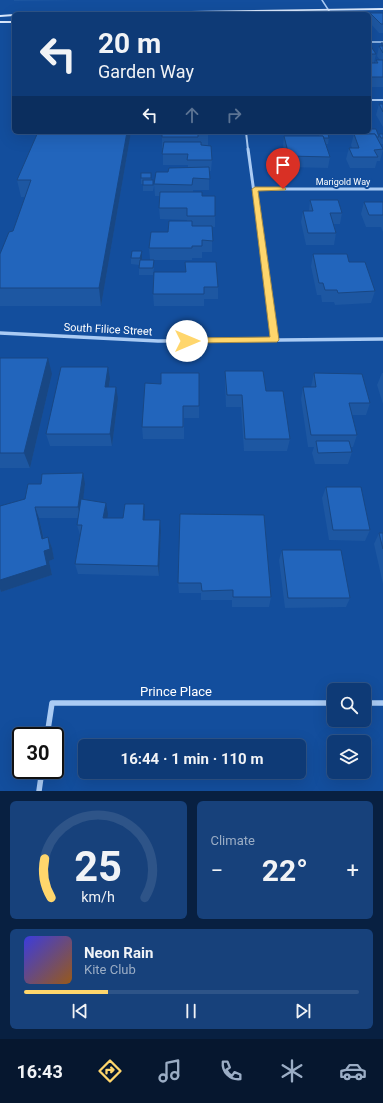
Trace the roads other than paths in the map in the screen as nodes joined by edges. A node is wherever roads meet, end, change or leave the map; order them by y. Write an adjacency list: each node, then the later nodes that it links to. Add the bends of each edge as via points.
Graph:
1 (322, 0): 2 (street)
2 (328, 9): 3 (main road); 4 (main road); 5 (street)
3 (383, 9)
4 (170, 12)
5 (330, 12)
6 (12, 15): 7 (main road)
7 (0, 16)
8 (0, 22): 9 (main road)
9 (12, 22)
10 (371, 42): 11 (street)
11 (383, 42)
12 (371, 100): 13 (street)
13 (383, 100)
14 (246, 134): 15 (street)
15 (255, 189): 16 (street, Marigold Way); 18 (street)
16 (383, 189)
17 (0, 332): 18 (street, South Filice Street, via 158,341)
18 (274, 340): 19 (street, South Filice Street)
19 (383, 340)
20 (327, 703): 23 (street, Prince Place, via 52,704)
21 (371, 703): 22 (street)
22 (383, 703)
23 (48, 727)
24 (41, 779): 25 (street)
25 (39, 791)

